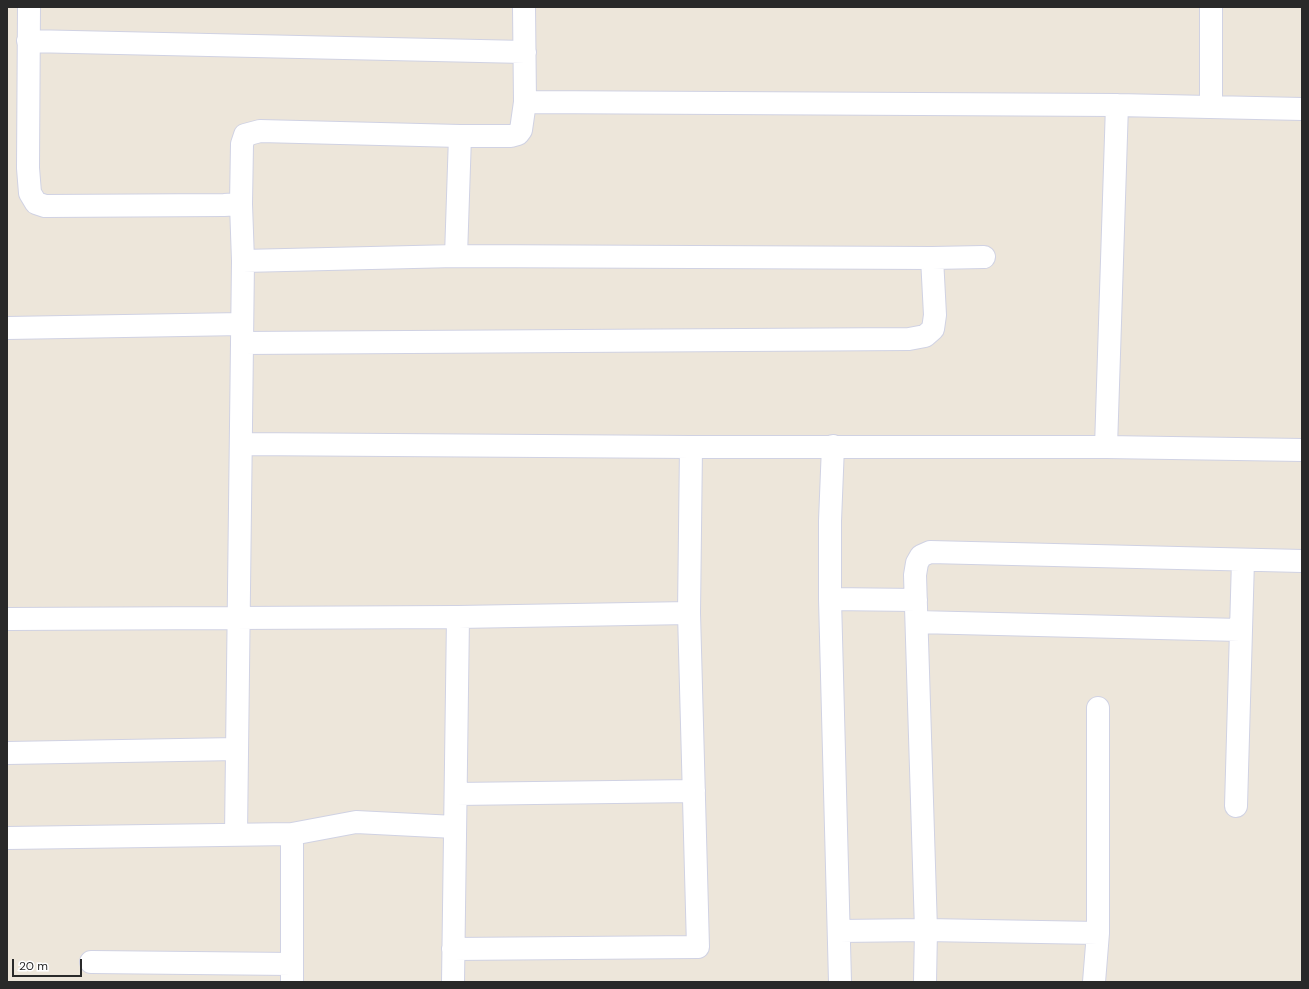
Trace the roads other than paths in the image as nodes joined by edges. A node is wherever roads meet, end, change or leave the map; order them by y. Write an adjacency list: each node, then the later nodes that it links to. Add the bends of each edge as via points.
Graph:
1 (29, 7): 4 (street)
2 (524, 7): 5 (street)
3 (1211, 7): 8 (street)
4 (28, 41): 5 (street); 11 (street, via 28,168 30,193 36,203 44,206)
5 (525, 52): 6 (street)
6 (525, 102): 7 (street); 10 (street, via 521,130 518,134)
7 (1117, 105): 8 (street); 21 (street)
8 (1211, 107): 9 (street)
9 (1302, 109)
10 (460, 136): 11 (street, via 260,131 245,135 242,144); 12 (street)
11 (241, 204): 15 (street)
12 (456, 256): 14 (street); 15 (street)
13 (984, 257): 14 (street)
14 (932, 258): 17 (street, via 935,315 933,329 924,336 909,339)
15 (243, 261): 17 (street)
16 (7, 328): 17 (street)
17 (242, 334): 18 (street)
18 (241, 444): 20 (street); 30 (street)
19 (833, 446): 20 (street); 21 (street); 25 (street)
20 (691, 447): 27 (street)
21 (1106, 447): 22 (street)
22 (1302, 450)
23 (1243, 560): 24 (street); 26 (street, via 930,552 921,556 917,563); 32 (street)
24 (1302, 561)
25 (830, 599): 26 (street); 44 (street)
26 (916, 600): 31 (street)
27 (689, 612): 28 (street); 36 (street)
28 (458, 617): 30 (street); 37 (street)
29 (7, 619): 30 (street)
30 (239, 619): 34 (street)
31 (916, 622): 32 (street); 43 (street)
32 (1240, 630): 38 (street)
33 (1098, 708): 45 (street)
34 (237, 749): 35 (street); 41 (street)
35 (7, 753)
36 (694, 791): 37 (street); 46 (street, via 698,947)
37 (456, 794): 39 (street)
38 (1236, 806)
39 (455, 827): 40 (street, via 356,822); 46 (street)
40 (292, 834): 41 (street); 48 (street)
41 (236, 835): 42 (street)
42 (7, 838)
43 (926, 930): 44 (street); 45 (street); 51 (street)
44 (839, 931): 50 (street)
45 (1098, 934): 52 (street)
46 (453, 949): 49 (street)
47 (91, 962): 48 (street)
48 (292, 973)
49 (453, 982)
50 (840, 982)
51 (925, 982)
52 (1094, 982)

